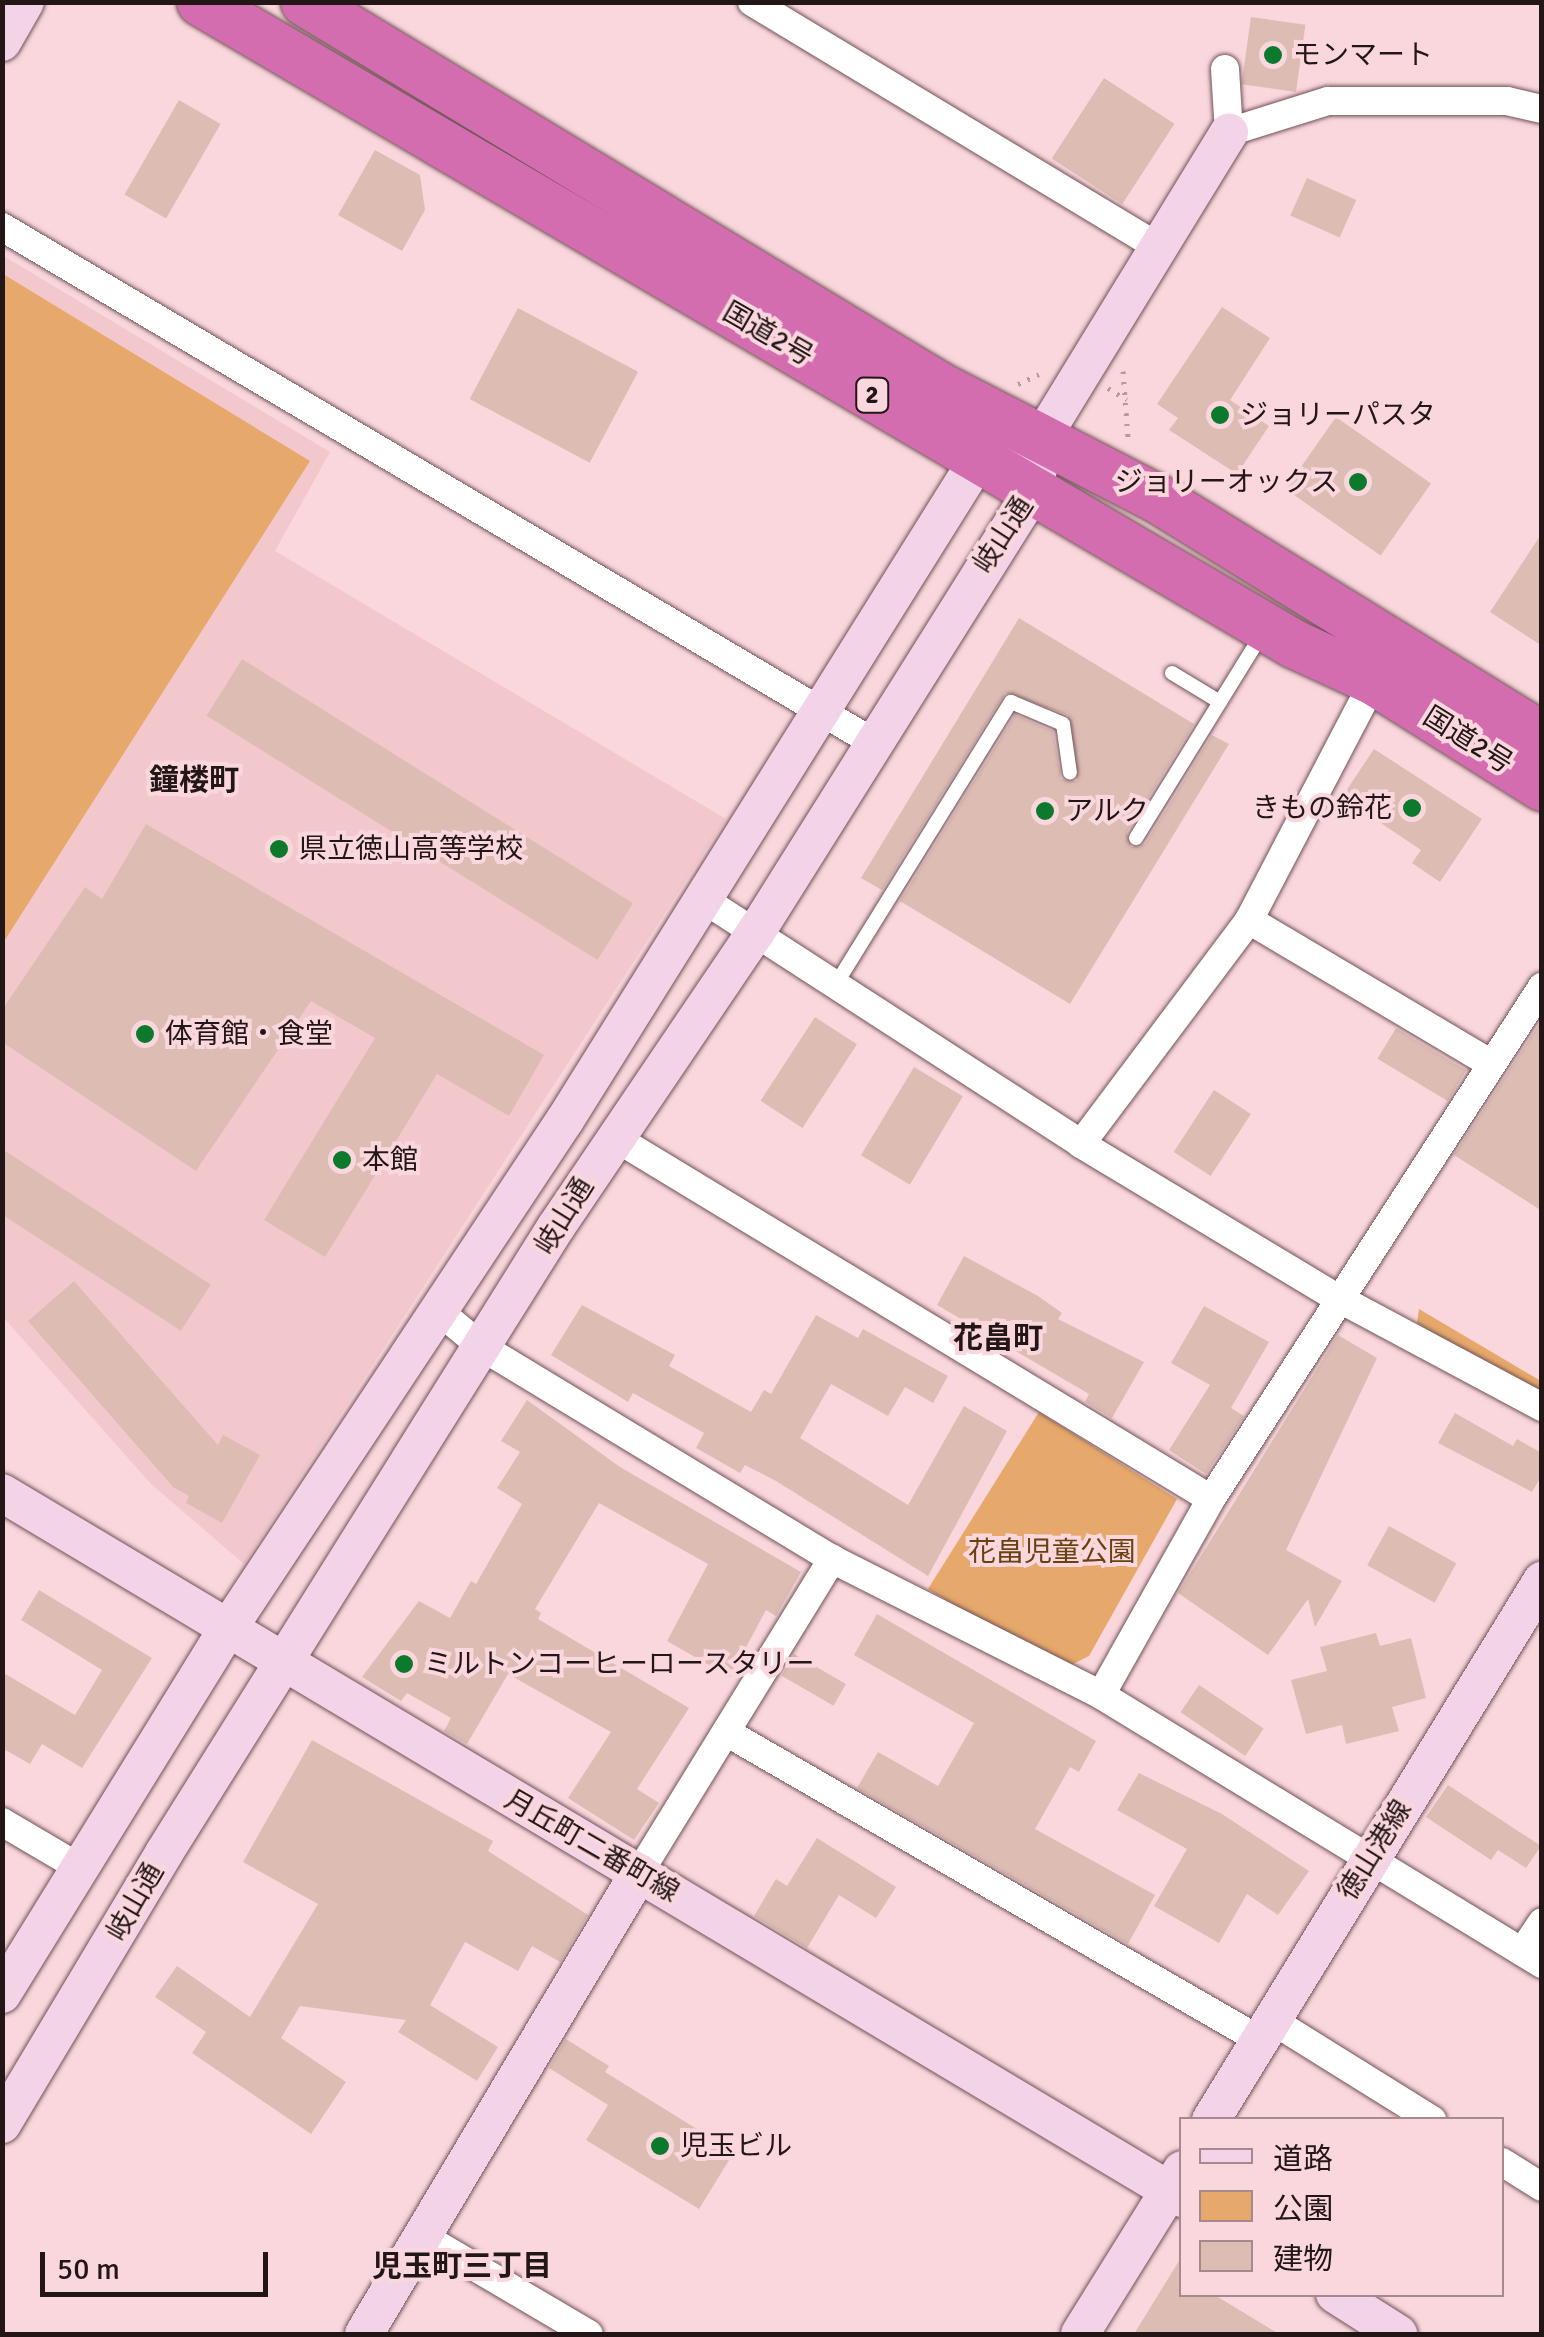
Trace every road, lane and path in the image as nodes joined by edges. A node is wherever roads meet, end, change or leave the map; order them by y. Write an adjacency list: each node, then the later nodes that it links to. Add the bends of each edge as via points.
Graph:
1 (26, 2): 5 (street)
2 (201, 2): 12 (highway, 国道2号 / 2)
3 (752, 2): 10 (street)
4 (310, 4): 11 (highway, 国道2号 / 2, via 940,386)
5 (2, 42)
6 (1225, 69): 8 (street)
7 (1542, 109): 8 (street, via 1507,102 1328,101)
8 (1229, 132): 10 (street)
9 (2, 227): 18 (street)
10 (1157, 246): 11 (street)
11 (1043, 436): 12 (street); 13 (street, 岐山通); 19 (highway, 国道2号 / 2, via 1158,499)
12 (979, 458): 13 (highway, 国道2号 / 2); 18 (street, 岐山通)
13 (1034, 488): 14 (highway, 国道2号 / 2); 20 (street, 岐山通)
14 (1266, 627): 16 (highway, 国道2号 / 2); 17 (lane)
15 (1172, 673): 17 (lane)
16 (1374, 682): 22 (highway, 国道2号 / 2); 25 (street)
17 (1220, 702): 23 (lane)
18 (826, 709): 20 (street); 24 (street, 岐山通)
19 (1542, 736)
20 (871, 741): 26 (street, 岐山通)
21 (1070, 773): 27 (lane, via 1062,724 1011,702)
22 (1542, 788)
23 (1136, 838)
24 (703, 899): 26 (street); 33 (street, 岐山通)
25 (1250, 920): 29 (street); 31 (street)
26 (756, 932): 27 (street); 30 (street, 岐山通)
27 (836, 984): 31 (street)
28 (1542, 986): 29 (street)
29 (1490, 1063): 32 (street)
30 (614, 1138): 34 (street, 岐山通); 37 (street)
31 (1081, 1144): 32 (street)
32 (1336, 1297): 35 (street); 37 (street)
33 (440, 1312): 34 (street); 40 (street, 岐山通)
34 (482, 1347): 38 (street); 41 (street, 岐山通)
35 (1542, 1407)
36 (2, 1493): 40 (street, 月丘町二番町線)
37 (1210, 1499): 42 (street)
38 (832, 1559): 42 (street); 43 (street)
39 (1542, 1581): 45 (street, 徳山港線)
40 (227, 1630): 41 (street, 月丘町二番町線); 46 (street, 岐山通)
41 (285, 1667): 47 (street, 月丘町二番町線); 54 (street, 岐山通)
42 (1101, 1695): 45 (street)
43 (726, 1732): 47 (street); 51 (street)
44 (2, 1822): 46 (street)
45 (1368, 1860): 49 (street); 51 (street, 徳山港線)
46 (80, 1868): 50 (street, 岐山通)
47 (639, 1873): 56 (street, 月丘町二番町線); 58 (street)
48 (1542, 1922): 49 (street)
49 (1532, 1958)
50 (2, 1994)
51 (1264, 2029): 52 (street, 徳山港線); 53 (street)
52 (1213, 2117)
53 (1426, 2117)
54 (2, 2124)
55 (1504, 2163): 57 (street)
56 (1178, 2186): 62 (street)
57 (1542, 2187)
58 (424, 2237): 60 (street); 61 (street)
59 (1340, 2297): 63 (street)
60 (364, 2334)
61 (588, 2334)
62 (1080, 2334)
63 (1398, 2334)

